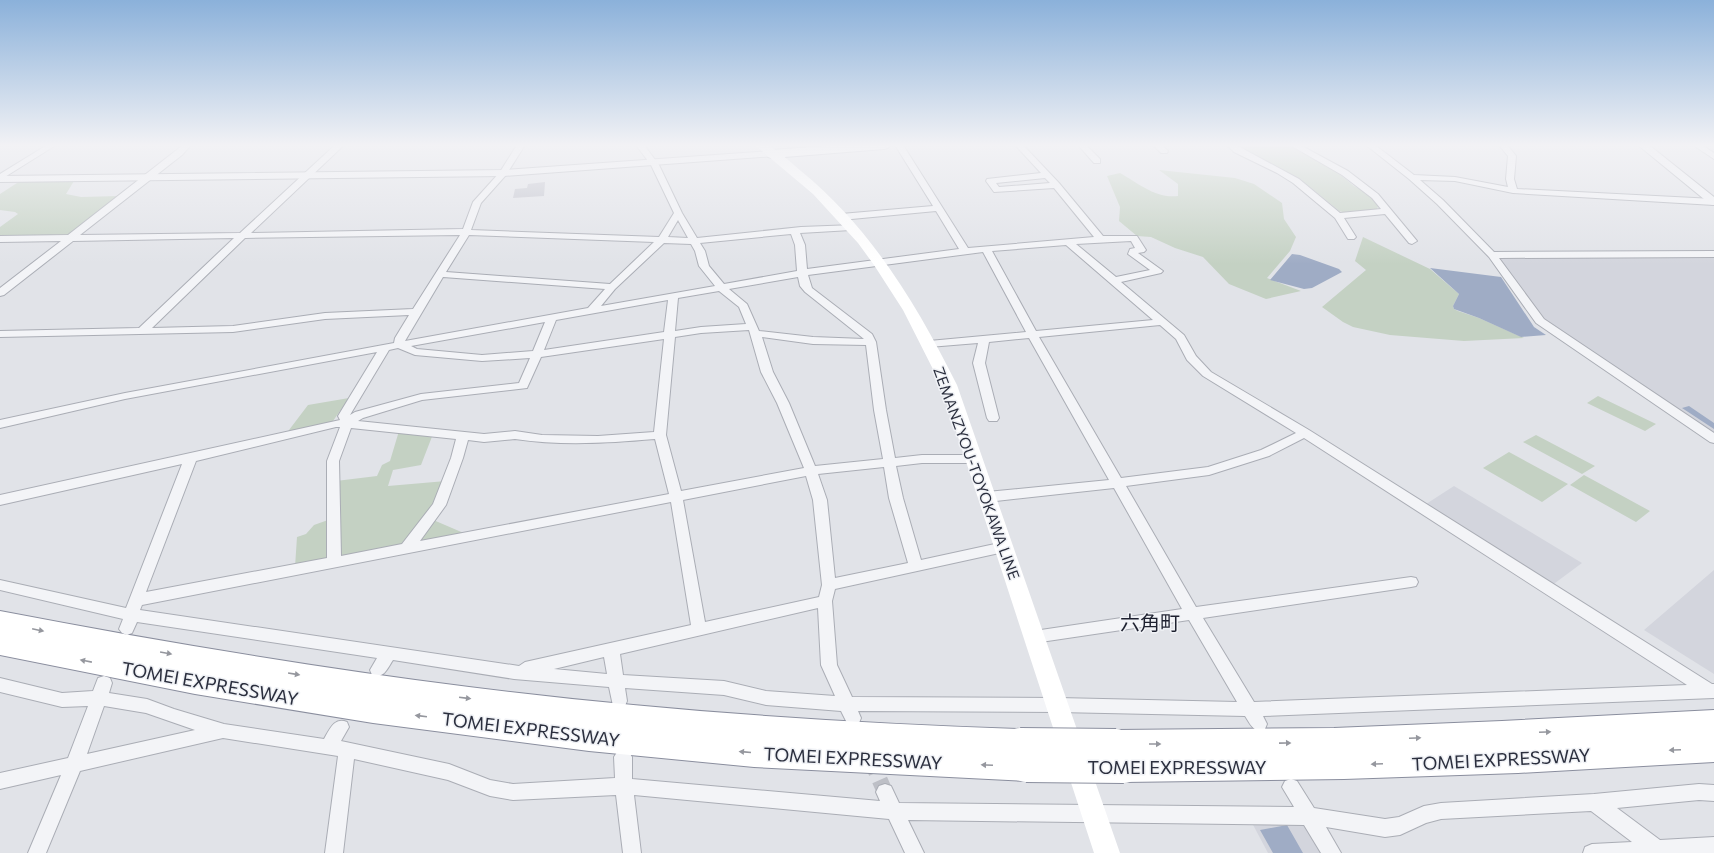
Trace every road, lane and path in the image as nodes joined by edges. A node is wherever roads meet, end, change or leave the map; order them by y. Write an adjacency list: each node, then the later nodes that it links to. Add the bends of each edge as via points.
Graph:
1 (137, 185): 26 (street)
2 (296, 185): 24 (street)
3 (492, 185): 22 (street, via 477,202)
4 (664, 185): 19 (street)
5 (809, 185): 21 (main road, ZEMANZYOU-TOYOKAWA LINE, via 825,198)
6 (923, 185): 17 (street)
7 (993, 185): 8 (street, via 997,190)
8 (1056, 185): 28 (street)
9 (1299, 185): 20 (street)
10 (1360, 185): 18 (street, via 1375,196)
11 (1421, 185): 36 (street)
12 (1483, 185): 15 (street)
13 (1511, 185): 15 (street)
14 (1693, 185): 16 (street)
15 (1513, 191): 16 (street)
16 (1714, 202)
17 (937, 208): 21 (street); 34 (street)
18 (1387, 211): 20 (street); 30 (street)
19 (678, 213): 29 (street); 31 (street)
20 (1338, 216): 25 (street)
21 (846, 222): 23 (street); 37 (main road, ZEMANZYOU-TOYOKAWA LINE)
22 (466, 232): 24 (street); 29 (street); 38 (street)
23 (795, 232): 31 (street); 39 (street, via 802,248)
24 (243, 235): 26 (street); 50 (street)
25 (1351, 237)
26 (69, 238): 27 (street); 43 (street)
27 (0, 239)
28 (1101, 239): 32 (street); 40 (street, via 1134,238 1140,250 1133,251 1133,254 1158,271)
29 (661, 241): 31 (street); 41 (street)
30 (1412, 241)
31 (694, 242): 42 (street, via 704,266)
32 (1068, 242): 33 (street); 40 (street)
33 (986, 249): 34 (street); 52 (street)
34 (965, 251): 37 (street)
35 (1714, 254): 36 (street)
36 (1492, 255): 66 (street, via 1540,321)
37 (879, 262): 39 (street); 56 (main road, ZEMANZYOU-TOYOKAWA LINE)
38 (439, 274): 41 (street); 46 (street)
39 (802, 274): 42 (street); 55 (street, via 806,288 868,336)
40 (1113, 280): 48 (street)
41 (612, 287): 45 (street)
42 (722, 288): 44 (street); 49 (street, via 743,306)
43 (0, 293)
44 (673, 297): 45 (street); 53 (street)
45 (591, 311): 47 (street)
46 (416, 312): 50 (street, via 325,316 233,330); 57 (street, via 400,338)
47 (552, 318): 57 (street); 59 (street)
48 (1163, 322): 52 (street); 63 (street, via 1180,336 1191,358 1207,374)
49 (754, 330): 53 (street); 55 (street, via 794,340); 70 (street, via 767,372)
50 (142, 331): 51 (street)
51 (0, 334)
52 (1032, 334): 54 (street); 71 (street)
53 (669, 335): 59 (street); 65 (street)
54 (984, 339): 56 (street); 60 (street, via 979,363)
55 (871, 342): 69 (street)
56 (929, 344): 68 (main road, ZEMANZYOU-TOYOKAWA LINE, via 949,385)
57 (399, 345): 58 (street); 59 (street, via 415,352 455,357)
58 (385, 348): 61 (street, via 344,416); 62 (street, via 125,396)
59 (536, 354): 61 (street, via 524,386 421,397 359,415)
60 (993, 418)
61 (347, 423): 64 (street); 67 (street, via 336,423); 77 (street, via 333,461)
62 (0, 424)
63 (1305, 433): 71 (street, via 1265,453 1209,471); 97 (street)
64 (463, 435): 65 (street, via 484,438 515,435 598,440); 76 (street, via 439,505)
65 (660, 435): 72 (street)
66 (1714, 439)
67 (191, 458): 74 (street); 82 (street)
68 (974, 459): 69 (street, via 922,458); 73 (main road, ZEMANZYOU-TOYOKAWA LINE)
69 (889, 462): 70 (street); 78 (street, via 896,498)
70 (811, 471): 72 (street); 81 (street, via 820,500)
71 (1118, 483): 73 (street); 84 (street)
72 (676, 496): 76 (street); 87 (street)
73 (987, 497): 75 (main road, ZEMANZYOU-TOYOKAWA LINE)
74 (0, 500)
75 (1004, 547): 78 (street); 88 (main road, ZEMANZYOU-TOYOKAWA LINE)
76 (407, 548): 77 (street)
77 (334, 562): 82 (street)
78 (916, 566): 81 (street)
79 (1411, 582): 84 (street)
80 (0, 585): 86 (street)
81 (829, 585): 83 (street)
82 (136, 600): 86 (street)
83 (825, 601): 87 (street); 101 (street, via 829,665)
84 (1192, 613): 88 (street); 100 (street)
85 (0, 622): 109 (highway, TOMEI EXPRESSWAY, one-way to 109, via 78,638 387,689 589,714 757,729 915,739)
86 (129, 622): 91 (street)
87 (699, 630): 90 (street)
88 (1034, 636): 99 (main road, ZEMANZYOU-TOYOKAWA LINE)
89 (0, 644): 109 (highway, TOMEI EXPRESSWAY, one-way to 89, via 914,762 754,753 589,737 366,709 196,682)
90 (610, 649): 93 (street); 94 (street)
91 (389, 653): 92 (street); 93 (street)
92 (378, 670)
93 (514, 672): 94 (street)
94 (615, 681): 98 (street); 101 (street, via 724,688 766,698)
95 (0, 685): 96 (street, via 62,700)
96 (101, 690): 105 (street, via 172,716); 112 (street)
97 (1712, 692): 100 (street)
98 (618, 701)
99 (1058, 705): 100 (street); 101 (street); 120 (main road, ZEMANZYOU-TOYOKAWA LINE)
100 (1249, 709): 103 (street)
101 (849, 711)
102 (1714, 723): 110 (highway, TOMEI EXPRESSWAY, one-way to 102, via 1334,742)
103 (1259, 724)
104 (341, 727): 106 (street)
105 (224, 731): 106 (street); 112 (street)
106 (328, 747): 108 (street)
107 (1714, 748): 110 (highway, TOMEI EXPRESSWAY, one-way to 110, via 1344,765)
108 (347, 750): 114 (street, via 449,772 490,788 513,792); 125 (street)
109 (1023, 755): 110 (highway, TOMEI EXPRESSWAY, bridge)
110 (1120, 756)
111 (623, 757): 114 (street)
112 (74, 765): 113 (street); 124 (street)
113 (0, 781)
114 (624, 786): 119 (street); 126 (street)
115 (1291, 787): 121 (street)
116 (885, 792): 119 (street)
117 (1714, 793): 118 (street, via 1699,792)
118 (1594, 802): 121 (street, via 1441,811 1424,815 1400,826 1385,828); 123 (street)
119 (895, 811): 120 (street); 127 (street)
120 (1094, 814): 121 (street); 128 (main road, ZEMANZYOU-TOYOKAWA LINE)
121 (1310, 816): 129 (street)
122 (1714, 846): 123 (street)
123 (1659, 851): 130 (street)
124 (37, 853)
125 (334, 853)
126 (632, 853)
127 (915, 853)
128 (1107, 853)
129 (1332, 853)
130 (1592, 853)

